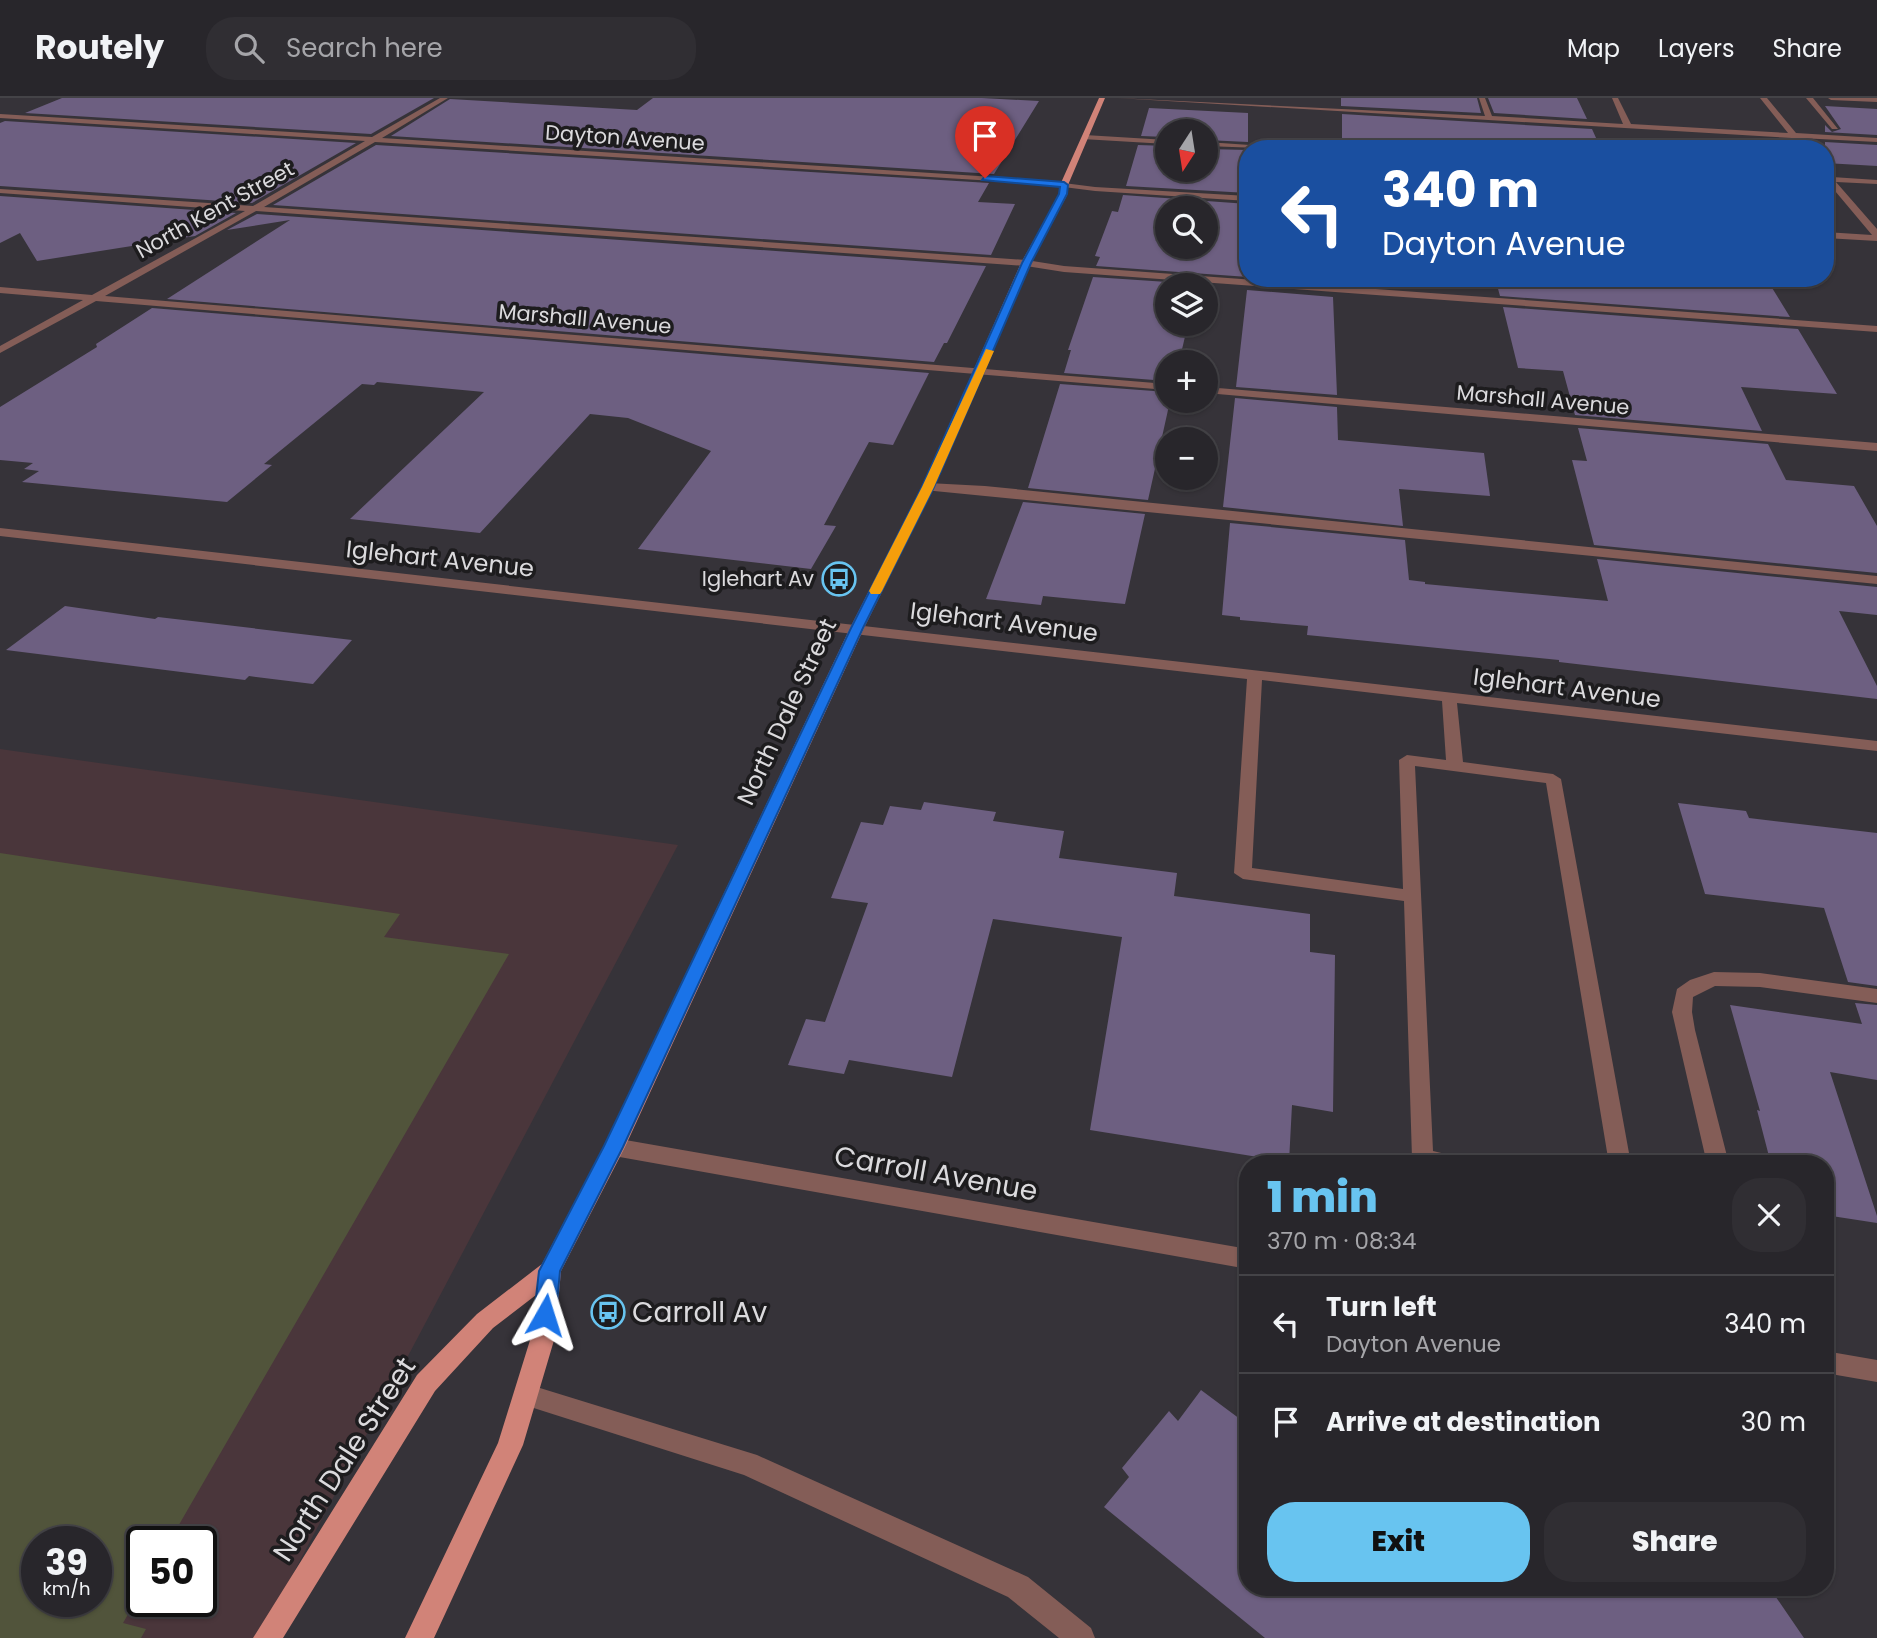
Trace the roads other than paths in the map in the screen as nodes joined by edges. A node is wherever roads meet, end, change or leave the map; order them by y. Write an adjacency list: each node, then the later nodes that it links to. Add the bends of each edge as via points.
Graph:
1 (445, 98): 18 (street, North Kent Street)
2 (1102, 98): 17 (main road, North Dale Street)
3 (1120, 98): 11 (street)
4 (1297, 98): 11 (street)
5 (1482, 98): 13 (street)
6 (1615, 98): 14 (street)
7 (1763, 98): 16 (street)
8 (1809, 98): 15 (street)
9 (1831, 98): 10 (street)
10 (1877, 100)
11 (1297, 108): 13 (street)
12 (0, 116): 18 (street, Dayton Avenue)
13 (1489, 118): 14 (street)
14 (1628, 126): 16 (street)
15 (1835, 127)
16 (1794, 135): 19 (street); 20 (street)
17 (1085, 137): 21 (street); 26 (main road, North Dale Street)
18 (374, 140): 26 (street, Dayton Avenue); 30 (street, North Kent Street)
19 (1798, 140)
20 (1877, 140)
21 (1155, 141)
22 (1218, 145): 23 (street)
23 (1239, 146)
24 (1834, 179): 25 (street)
25 (1877, 182)
26 (1064, 185): 29 (street, Dayton Avenue); 33 (main road, North Dale Street)
27 (1834, 186): 32 (street)
28 (0, 191): 30 (street)
29 (1239, 197)
30 (254, 209): 33 (street); 37 (street, North Kent Street)
31 (1834, 235): 32 (street)
32 (1877, 236)
33 (1026, 263): 34 (street); 40 (main road, North Dale Street)
34 (1239, 281)
35 (1317, 287): 38 (street)
36 (0, 290): 37 (street, Marshall Avenue)
37 (93, 298): 39 (street, North Kent Street); 40 (street, Marshall Avenue)
38 (1877, 329)
39 (0, 350)
40 (981, 371): 41 (street, Marshall Avenue); 44 (main road, North Dale Street)
41 (1155, 386)
42 (1218, 391): 43 (street, Marshall Avenue)
43 (1877, 447)
44 (928, 487): 46 (street); 47 (main road, North Dale Street)
45 (0, 532): 47 (street, Iglehart Avenue)
46 (1877, 580)
47 (857, 628): 48 (street, Iglehart Avenue); 54 (main road, North Dale Street)
48 (1255, 674): 49 (street, Iglehart Avenue); 52 (street, via 1243,873)
49 (1448, 697): 50 (street, Iglehart Avenue); 51 (street)
50 (1877, 746)
51 (1455, 766): 52 (street, via 1407,760); 56 (street, via 1553,779)
52 (1412, 896): 55 (street)
53 (1877, 996): 57 (street, via 1714,979 1684,994 1685,1030)
54 (614, 1147): 58 (street, Carroll Avenue); 59 (main road, North Dale Street)
55 (1423, 1155)
56 (1618, 1155)
57 (1716, 1155)
58 (1239, 1257)
59 (550, 1271): 62 (main road, North Dale Street, via 543,1337); 63 (main road, North Dale Street, via 485,1321 426,1383)
60 (1834, 1364): 61 (street)
61 (1877, 1371)
62 (527, 1395): 64 (main road, North Dale Street, via 497,1476); 65 (street, via 748,1464 1018,1587)
63 (267, 1638)
64 (419, 1638)
65 (1081, 1638)

